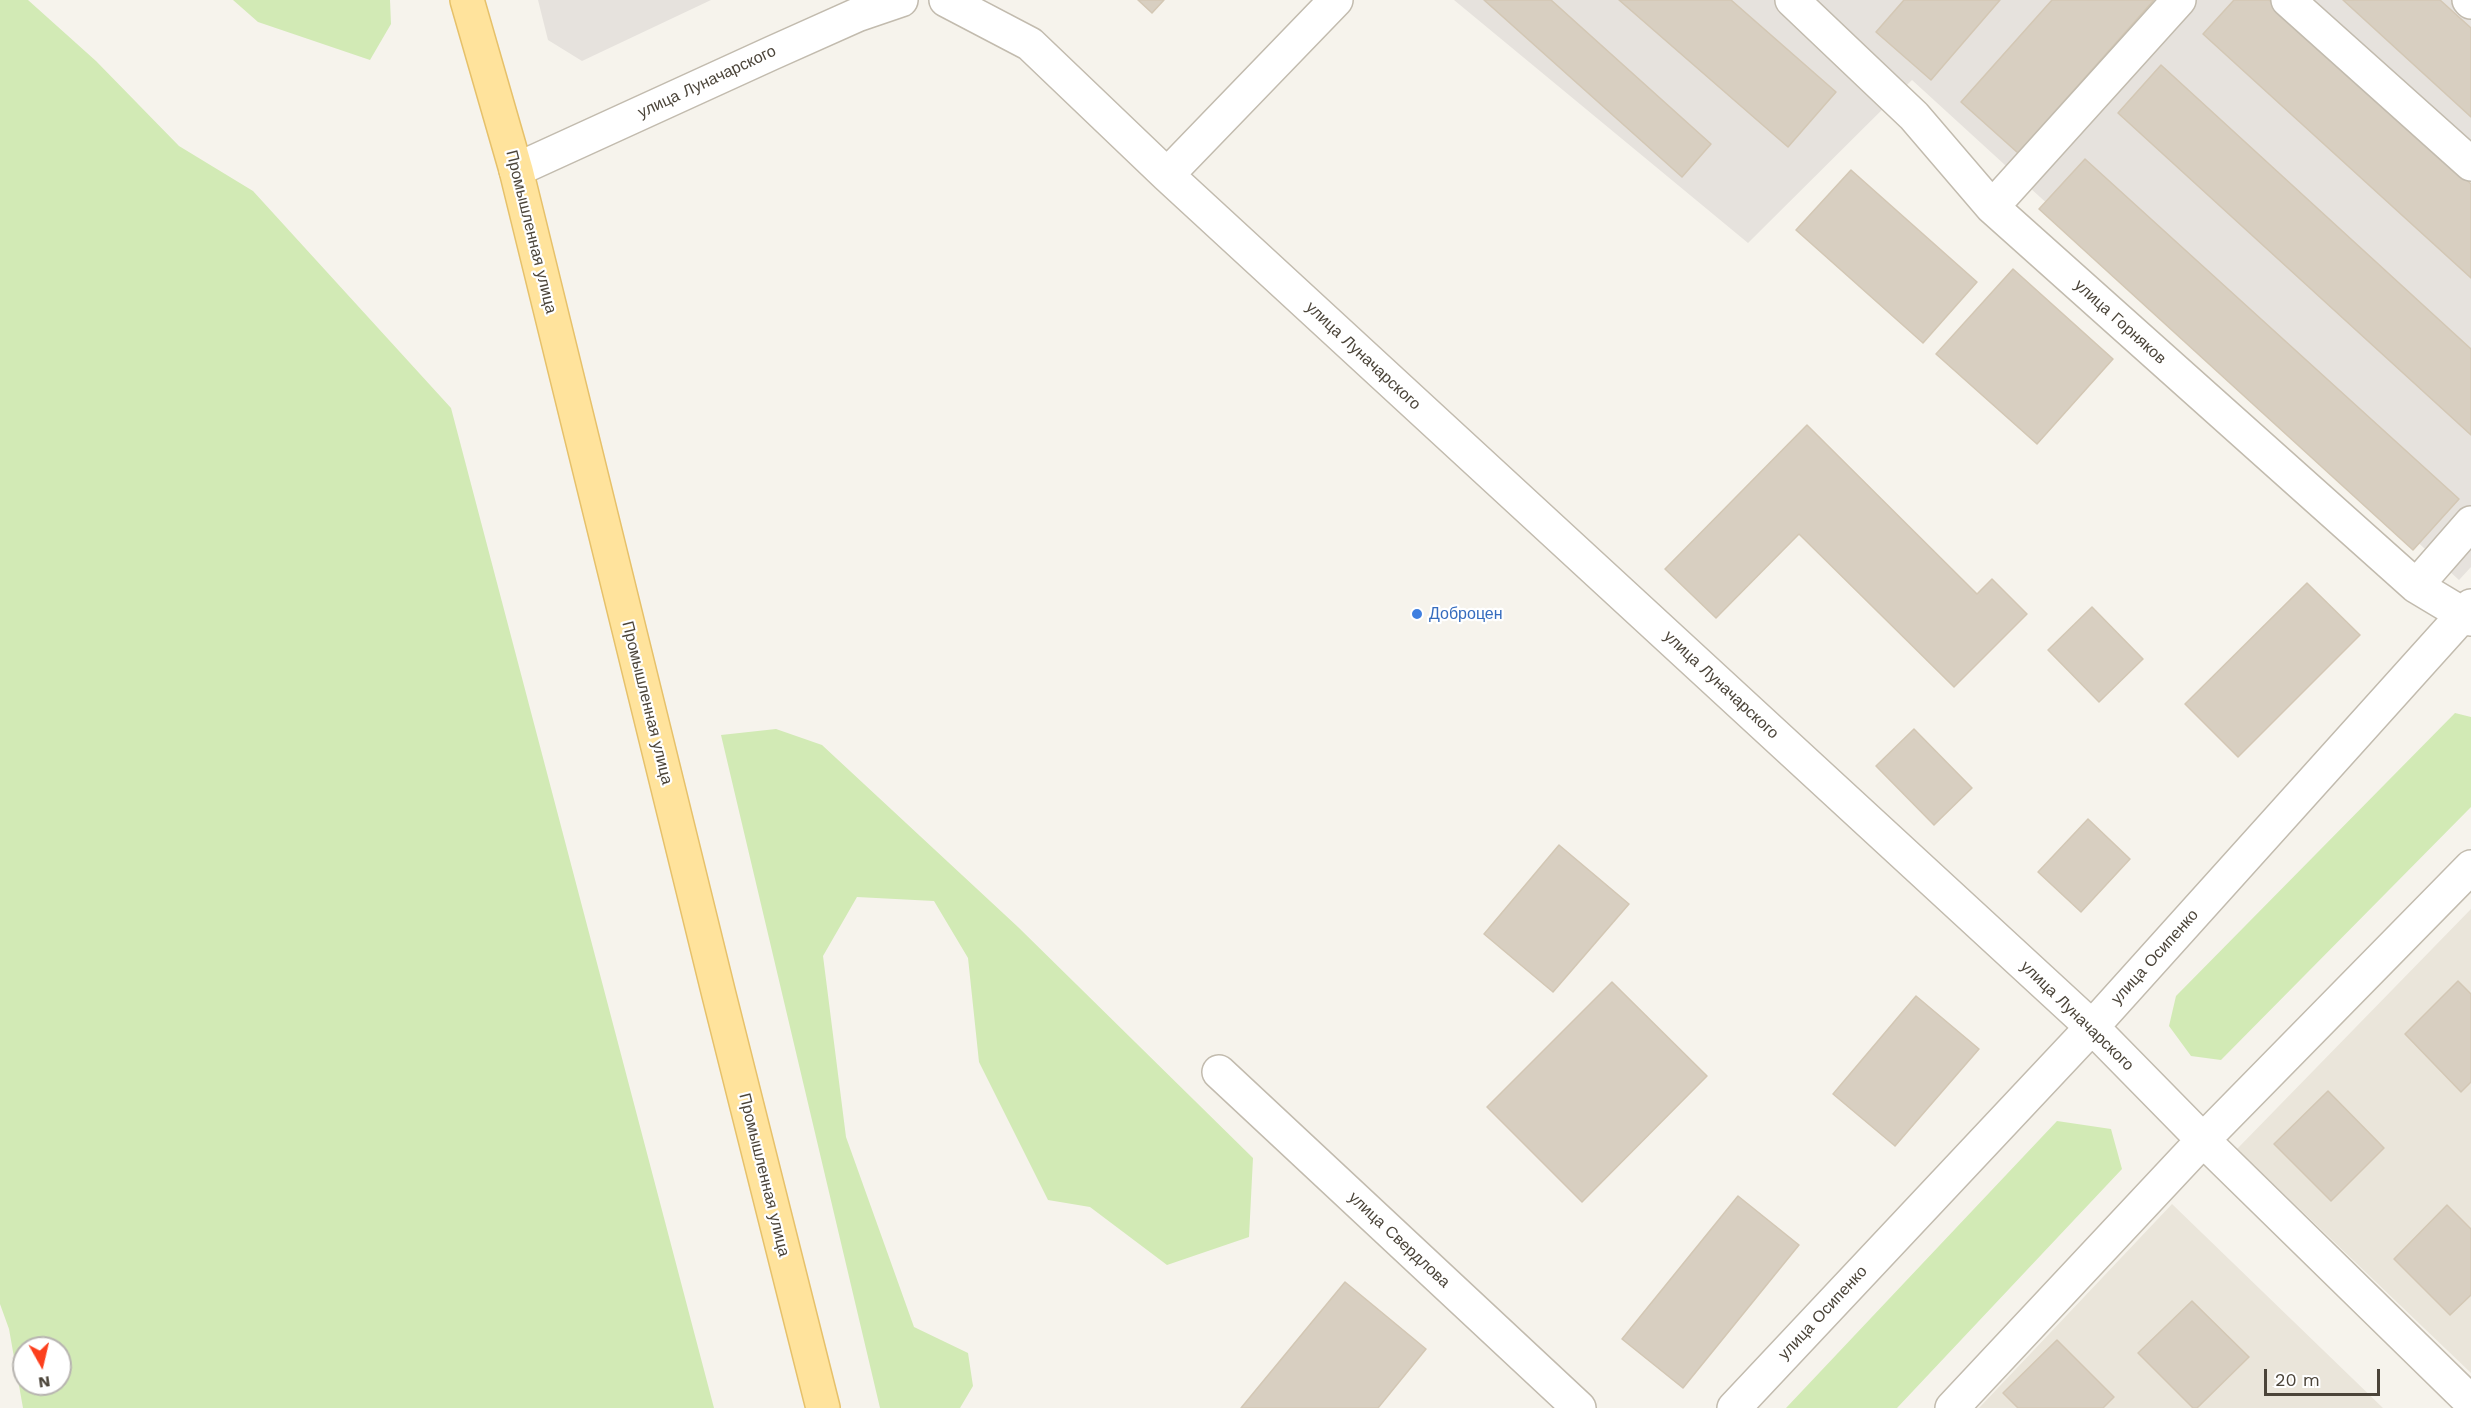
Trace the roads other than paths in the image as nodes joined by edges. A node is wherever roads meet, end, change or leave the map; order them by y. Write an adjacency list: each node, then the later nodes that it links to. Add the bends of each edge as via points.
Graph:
1 (467, 0): 9 (main road, Промышленная улица)
2 (901, 0): 9 (street, улица Луначарского, via 772,52)
3 (946, 0): 10 (street, улица Луначарского, via 1030,44)
4 (1336, 0): 10 (street)
5 (1792, 0): 11 (street, улица Горняков, via 1914,116)
6 (2179, 0): 11 (street)
7 (2288, 0): 8 (street)
8 (2471, 164)
9 (516, 170): 20 (main road, Промышленная улица)
10 (1167, 175): 16 (street, улица Луначарского)
11 (1992, 207): 13 (street, улица Горняков)
12 (2471, 523): 13 (street)
13 (2416, 586): 14 (street, улица Горняков)
14 (2468, 613): 16 (street, улица Осипенко)
15 (2471, 867): 18 (street)
16 (2092, 1027): 18 (street, улица Луначарского); 22 (street, улица Осипенко)
17 (1219, 1072): 21 (street, улица Свердлова)
18 (2203, 1140): 19 (street, улица Луначарского); 23 (street)
19 (2471, 1402)
20 (823, 1408)
21 (1579, 1408)
22 (1734, 1408)
23 (1952, 1408)

